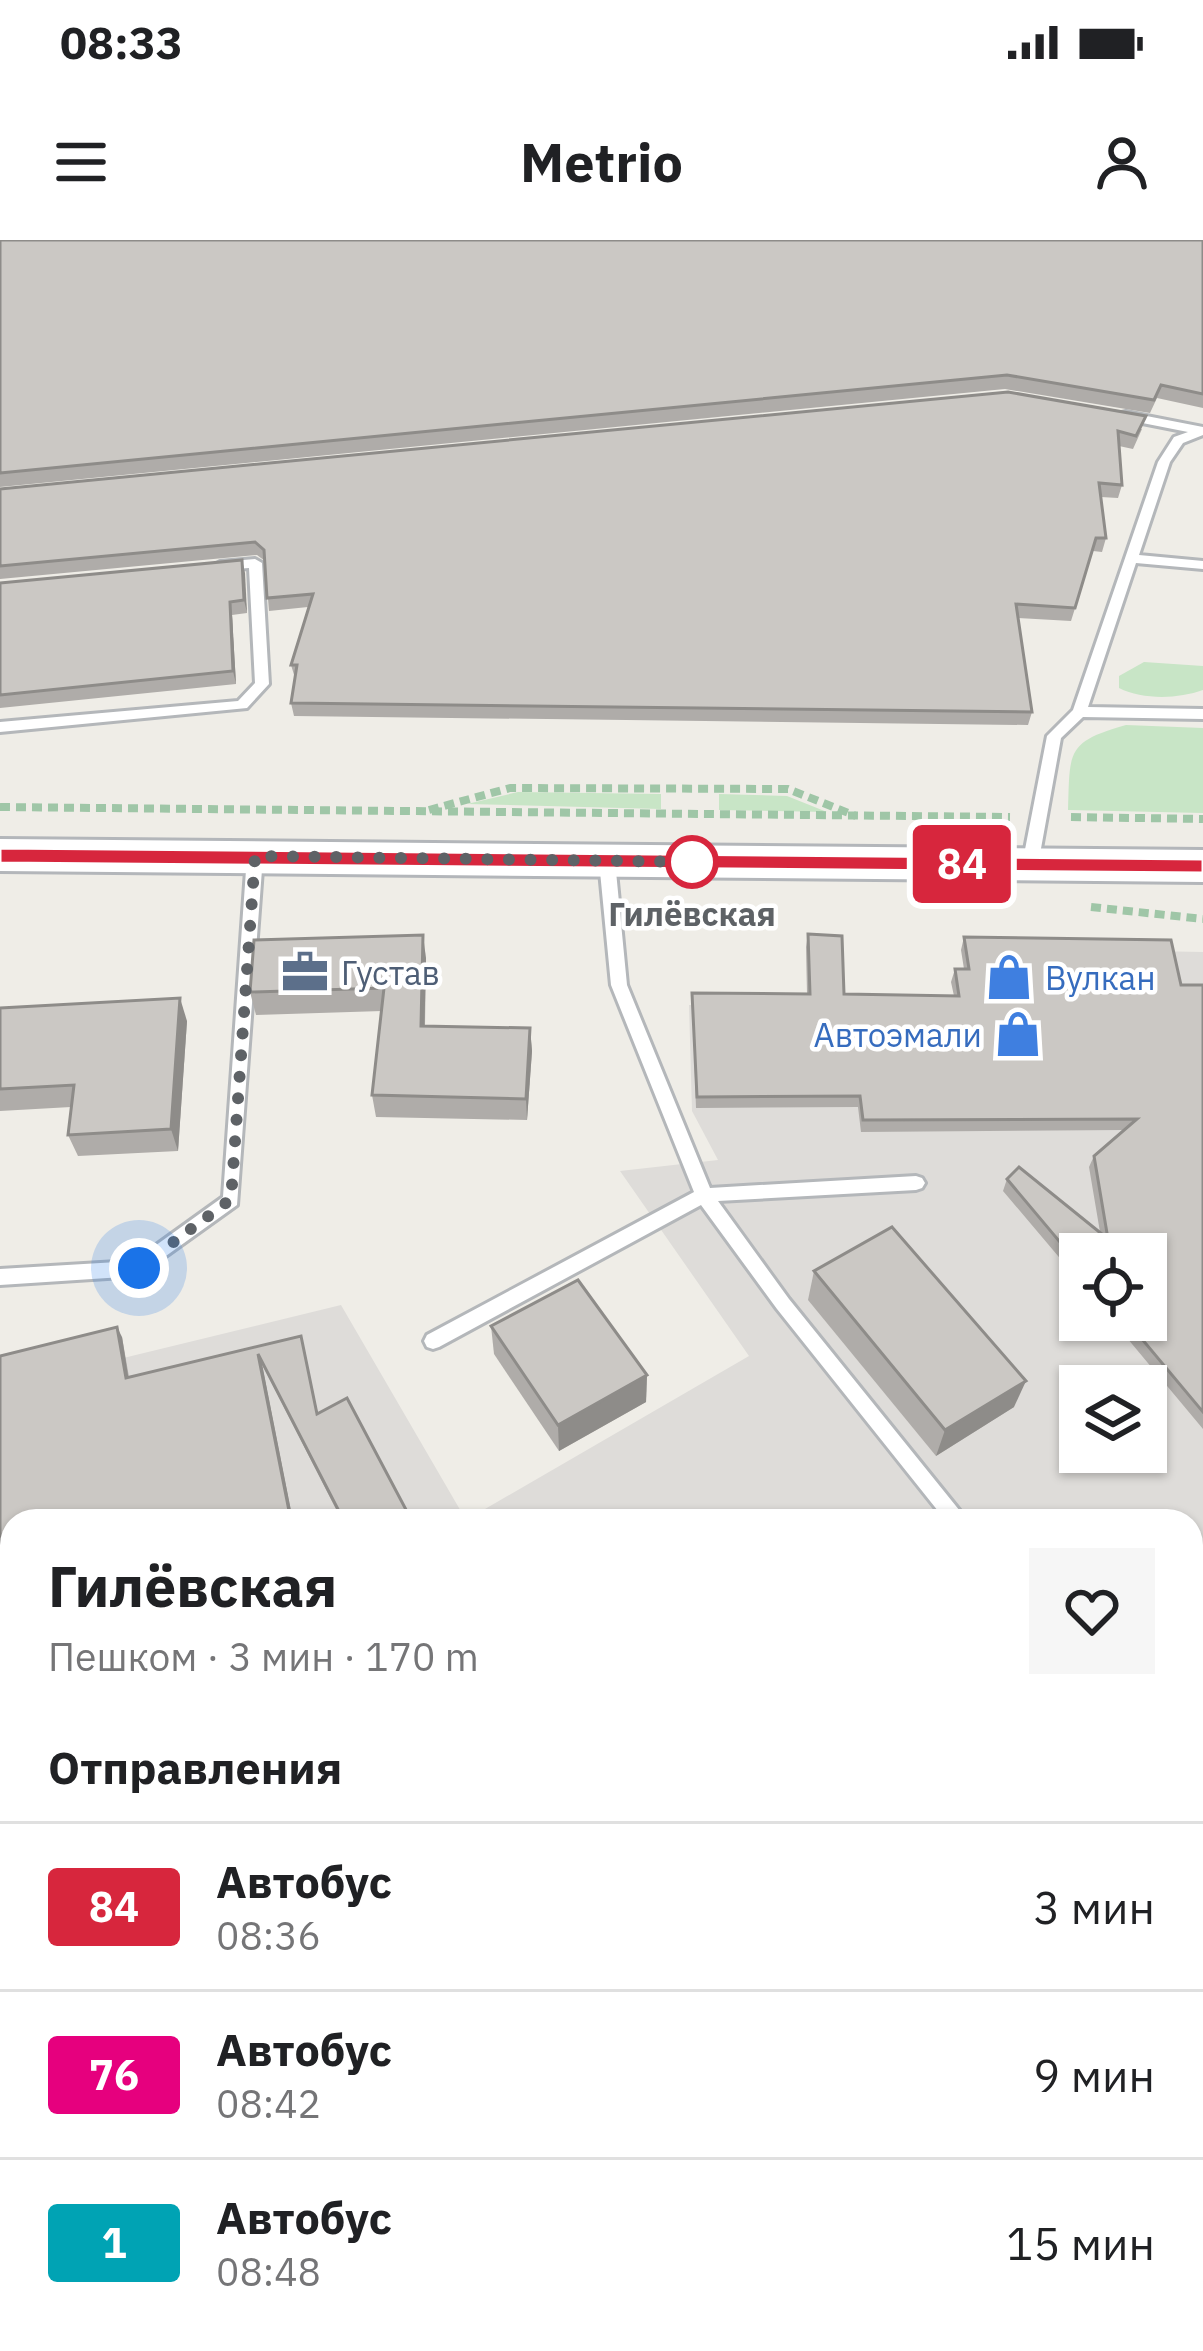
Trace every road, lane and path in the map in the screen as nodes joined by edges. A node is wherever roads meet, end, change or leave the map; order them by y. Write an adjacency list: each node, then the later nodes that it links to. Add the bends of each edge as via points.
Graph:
1 (1100, 414): 2 (lane)
2 (1202, 432): 3 (lane, via 1178,440 1164,462)
3 (1129, 558): 4 (lane); 6 (lane)
4 (1203, 565)
5 (209, 567): 8 (lane, via 255,563 262,684 242,705)
6 (1079, 712): 7 (lane); 18 (lane, via 1054,736)
7 (1203, 714)
8 (0, 727)
9 (0, 807): 10 (path)
10 (418, 813): 13 (path); 13 (path, via 510,788 788,789)
11 (1010, 817): 13 (path)
12 (1071, 818): 14 (path)
13 (863, 819)
14 (1203, 819)
15 (0, 856): 16 (main road)
16 (255, 856): 17 (main road); 24 (lane, via 231,1199 139,1268)
17 (607, 861): 18 (main road); 23 (lane, via 619,986)
18 (1030, 865): 19 (main road)
19 (1203, 866)
20 (1086, 906): 21 (path)
21 (1203, 919)
22 (916, 1183): 23 (lane)
23 (704, 1195): 25 (lane); 26 (lane)
24 (0, 1277)
25 (433, 1341)
26 (948, 1509)

